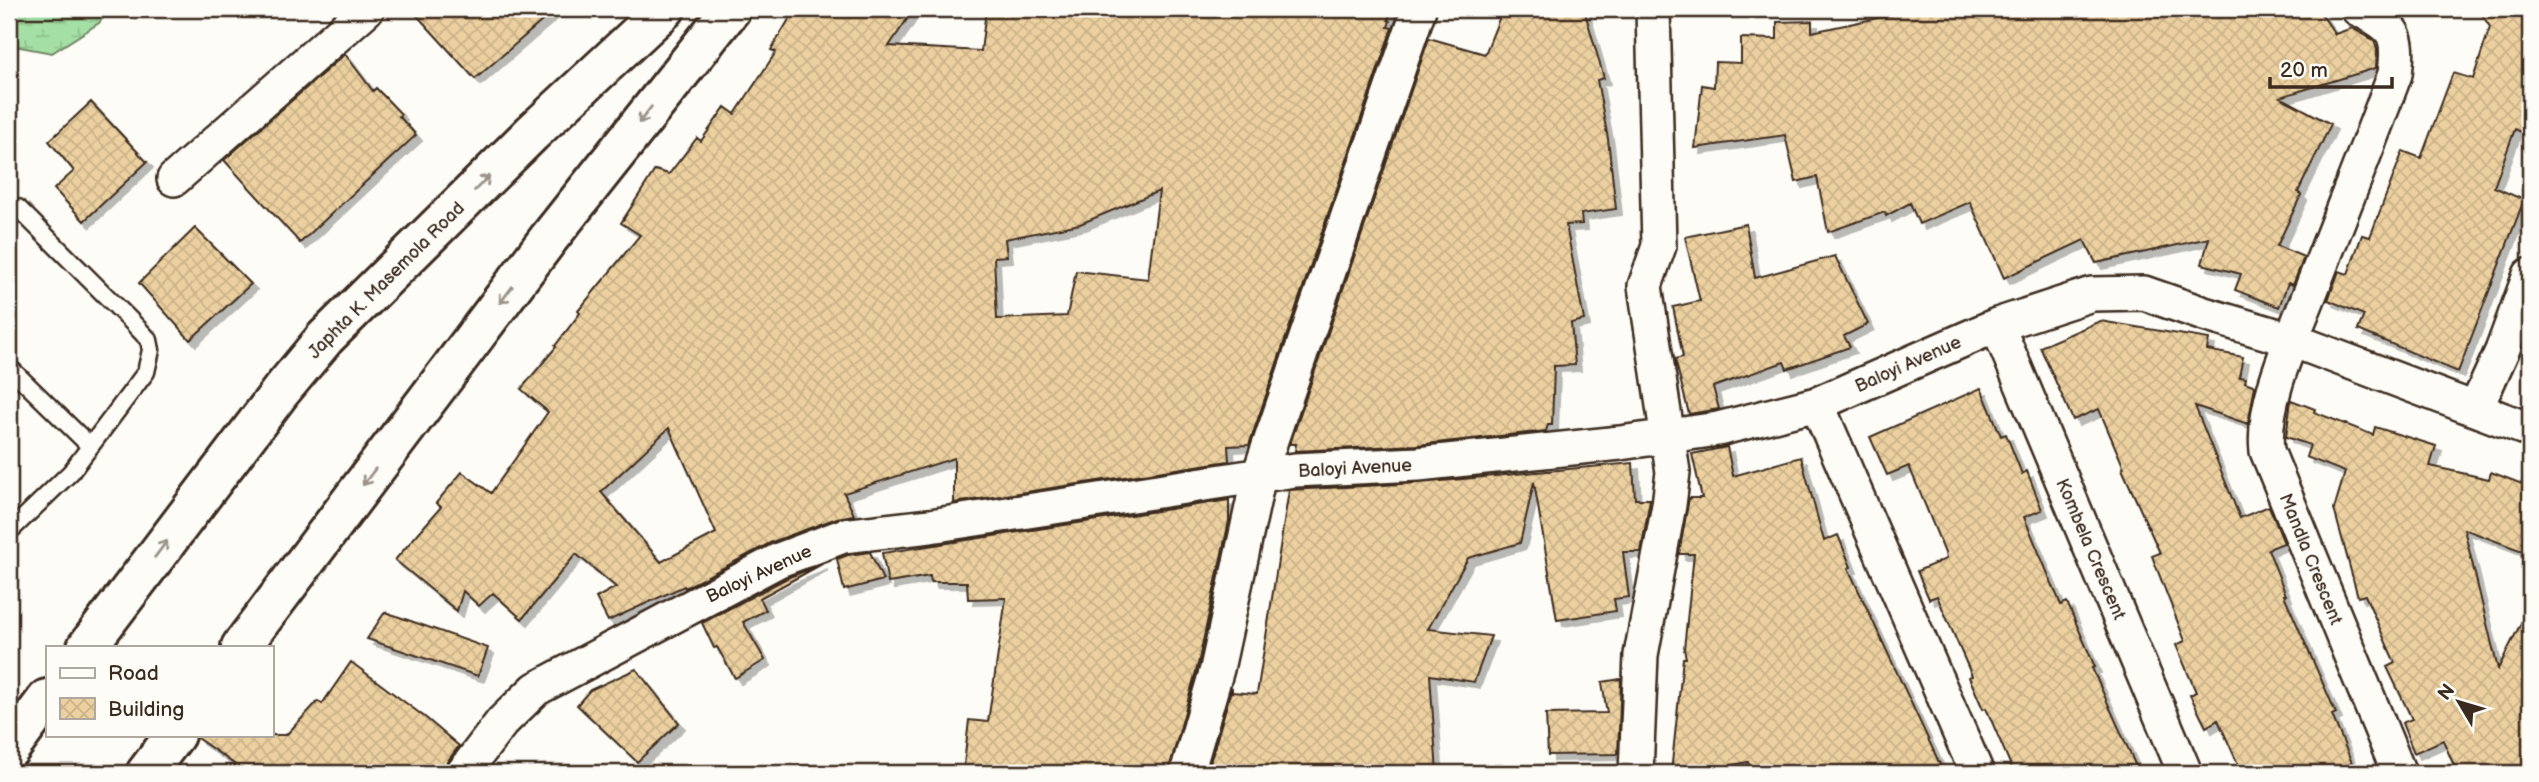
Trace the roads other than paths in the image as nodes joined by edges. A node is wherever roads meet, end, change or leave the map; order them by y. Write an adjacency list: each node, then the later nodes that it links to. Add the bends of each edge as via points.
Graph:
1 (367, 9): 7 (street)
2 (665, 9): 20 (main road, Japhta K. Masemola Road, one-way to 2, via 325,338)
3 (731, 9): 21 (main road, one-way to 21, via 549,238)
4 (1419, 9): 18 (street)
5 (1653, 9): 16 (street, via 1659,246 1645,285)
6 (2358, 9): 11 (street, via 2391,29 2397,45 2395,74)
7 (174, 179)
8 (18, 208): 17 (lane, via 149,340 146,372)
9 (2530, 275): 14 (street)
10 (1997, 325): 11 (street, Baloyi Avenue, via 2092,294 2144,293); 13 (street, Baloyi Avenue); 30 (street, Kombela Crescent)
11 (2292, 340): 14 (street, Baloyi Avenue); 31 (street, Mandla Crescent, via 2270,404 2267,451)
12 (9, 367): 17 (lane)
13 (1817, 404): 16 (street, Baloyi Avenue, via 1718,429); 29 (street)
14 (2476, 408): 15 (street, Baloyi Avenue)
15 (2530, 430)
16 (1669, 436): 18 (street, Baloyi Avenue, via 1418,464); 28 (street, via 1673,472 1641,655)
17 (90, 446): 19 (lane, via 71,472)
18 (1259, 475): 26 (street, Baloyi Avenue, via 843,536 779,560 536,688 502,722); 27 (street, via 1217,669)
19 (9, 532)
20 (88, 646)
21 (242, 646)
22 (46, 700): 24 (main road)
23 (174, 736): 25 (main road)
24 (9, 750)
25 (146, 773)
26 (463, 773)
27 (1187, 773)
28 (1636, 773)
29 (1977, 773)
30 (2185, 773)
31 (2399, 773)

